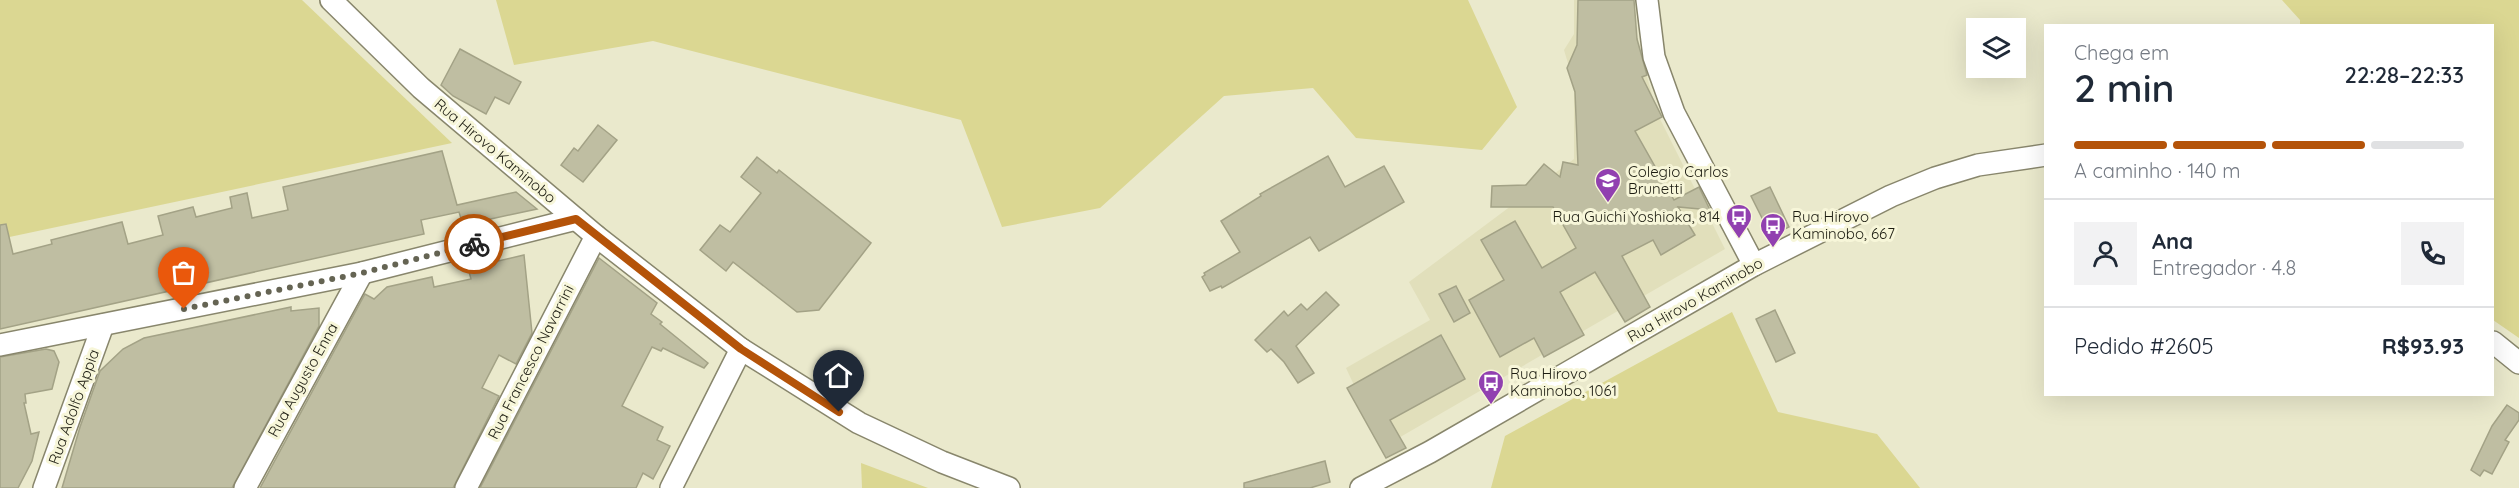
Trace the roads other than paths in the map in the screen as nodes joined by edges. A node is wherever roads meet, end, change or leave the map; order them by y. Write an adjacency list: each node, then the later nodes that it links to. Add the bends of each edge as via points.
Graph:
1 (331, 0): 4 (street, Rua Hirovo Kaminobo, via 421,88)
2 (1647, 0): 6 (street, via 1654,57 1674,113)
3 (2044, 155): 6 (street, Rua Hirovo Kaminobo, via 1978,165 1935,178)
4 (576, 219): 5 (street, Rua Hirovo Kaminobo); 7 (street)
5 (596, 236): 11 (street, Rua Hirovo Kaminobo); 15 (street, Rua Francesco Navarrini)
6 (1754, 265): 18 (street, Rua Hirovo Kaminobo)
7 (362, 273): 8 (street); 14 (street, Rua Augusto Enna)
8 (103, 325): 10 (street); 13 (street, Rua Adolfo Appia)
9 (2494, 343): 12 (street)
10 (0, 345)
11 (741, 349): 16 (street); 17 (street, Rua Hirovo Kaminobo, via 859,423)
12 (2519, 363)
13 (44, 488)
14 (245, 488)
15 (466, 488)
16 (671, 488)
17 (1009, 488)
18 (1361, 488)

